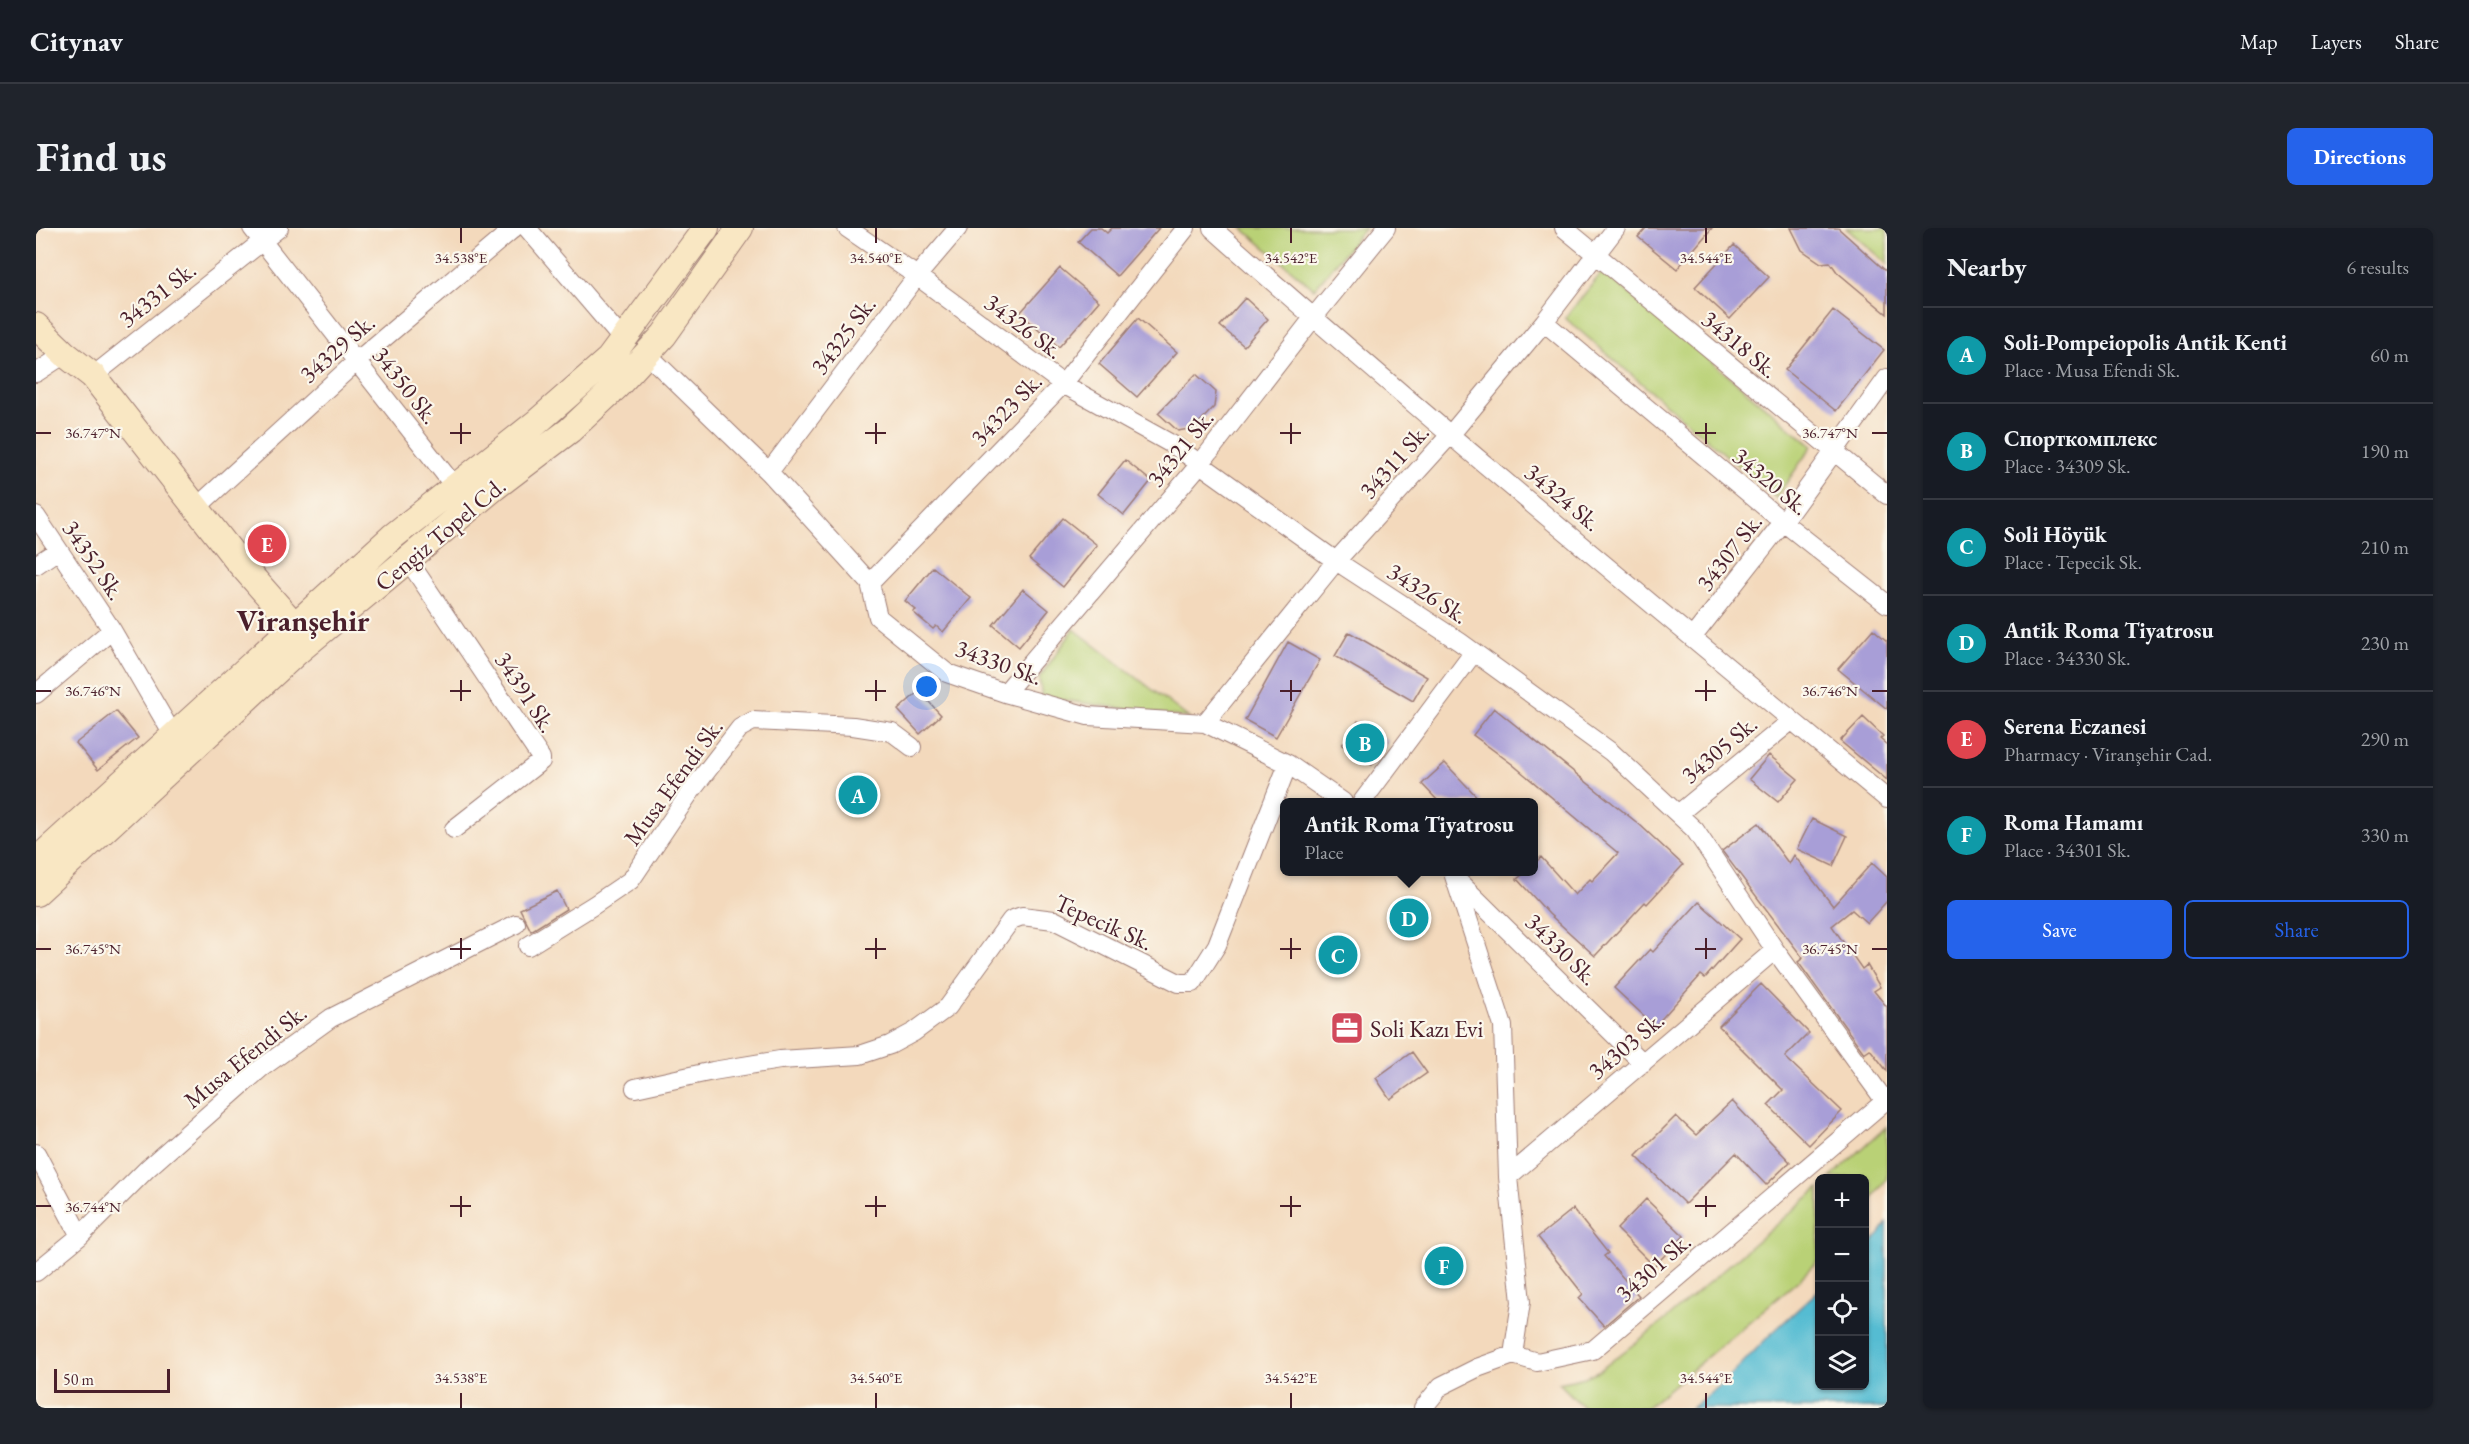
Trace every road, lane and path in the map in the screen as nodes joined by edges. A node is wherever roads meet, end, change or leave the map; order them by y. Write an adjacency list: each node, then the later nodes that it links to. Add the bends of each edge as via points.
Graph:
1 (279, 228): 13 (street, 34331 Sk.)
2 (513, 228): 22 (street, 34329 Sk.)
3 (527, 228): 19 (street)
4 (706, 228): 19 (street, Cengiz Topel Cd.)
5 (740, 228): 21 (street, Cengiz Topel Cd.)
6 (847, 228): 15 (street, 34326 Sk.)
7 (958, 228): 15 (street, 34325 Sk.)
8 (1186, 228): 26 (street, 34323 Sk.)
9 (1212, 228): 16 (street, 34324 Sk.)
10 (1386, 228): 16 (street, 34321 Sk.)
11 (1564, 228): 14 (street, 34318 Sk.)
12 (1616, 228): 14 (street, 34311 Sk.)
13 (257, 235): 22 (street, 34350 Sk.); 24 (street, 34331 Sk.)
14 (1596, 254): 17 (street, 34311 Sk.); 28 (street, 34318 Sk.)
15 (917, 276): 26 (street, 34326 Sk.); 30 (street, 34325 Sk.)
16 (1313, 318): 27 (street, 34324 Sk.); 29 (street, 34321 Sk.)
17 (1544, 322): 27 (street, 34311 Sk.); 35 (street, 34320 Sk.)
18 (36, 326): 20 (street)
19 (623, 340): 31 (street, Cengiz Topel Cd., via 609,359 536,423)
20 (65, 354): 23 (street); 24 (street)
21 (647, 354): 30 (street, 34330 Sk.); 37 (street, Cengiz Topel Cd., via 570,430)
22 (357, 361): 31 (street, 34350 Sk.); 33 (street, 34329 Sk.)
23 (36, 373)
24 (93, 376): 33 (street)
25 (1887, 378): 28 (street, 34307 Sk.)
26 (1063, 384): 29 (street, 34326 Sk.); 40 (street, 34323 Sk.)
27 (1451, 434): 38 (street, 34311 Sk.); 44 (street, 34324 Sk.)
28 (1832, 451): 32 (street, 34318 Sk.); 35 (street, 34307 Sk.)
29 (1200, 464): 38 (street, 34326 Sk.); 46 (street, 34321 Sk.)
30 (769, 472): 40 (street, 34330 Sk.)
31 (455, 487): 43 (street, Cengiz Topel Cd., via 392,537 327,598)
32 (1887, 495)
33 (196, 508): 43 (street)
34 (36, 516): 36 (street, 34352 Sk.)
35 (1783, 522): 41 (street, 34320 Sk.); 44 (street, 34307 Sk.)
36 (58, 550): 39 (street); 42 (street, 34352 Sk.)
37 (408, 560): 43 (street, Cengiz Topel Cd.); 57 (street, 34391 Sk., via 541,758)
38 (1336, 561): 45 (street, 34326 Sk.); 49 (street, 34311 Sk.)
39 (36, 564)
40 (870, 583): 46 (street, 34330 Sk., via 878,617 947,673)
41 (1887, 604)
42 (112, 630): 47 (street); 50 (street, 34352 Sk.)
43 (302, 633): 50 (street, Cengiz Topel Cd.); 61 (street, Cengiz Topel Cd., via 188,751)
44 (1692, 638): 48 (street, 34324 Sk.)
45 (1474, 652): 54 (street); 56 (street, 34326 Sk., via 1611,752)
46 (1005, 693): 49 (street, 34330 Sk., via 1088,716)
47 (36, 694)
48 (1791, 720): 55 (street, 34324 Sk.); 56 (street, 34305 Sk.)
49 (1205, 723): 52 (street, 34330 Sk.)
50 (173, 735): 58 (street, Cengiz Topel Cd.)
51 (912, 747): 63 (street, Musa Efendi Sk., via 892,732 753,721 740,728 689,794 631,880)
52 (1288, 764): 53 (street, 34330 Sk.); 66 (street, Tepecik Sk., via 1217,945 1192,983 1179,983 1054,920 1022,916 1011,920 948,1007 890,1045 860,1055 780,1060)
53 (1337, 798)
54 (1365, 798)
55 (1887, 799)
56 (1678, 814): 64 (street, 34326 Sk., via 1695,830)
57 (454, 829)
58 (36, 861)
59 (1451, 876): 69 (street, via 1503,1026)
60 (1452, 876): 65 (street, 34330 Sk.)
61 (36, 893)
62 (516, 924): 71 (street, Musa Efendi Sk., via 331,1018 260,1069 148,1168)
63 (528, 946)
64 (1775, 950): 65 (street, 34303 Sk.); 67 (street, 34326 Sk.)
65 (1643, 1063): 69 (street, 34303 Sk.)
66 (635, 1088)
67 (1886, 1099): 73 (street, 34301 Sk., via 1593,1350 1537,1362)
68 (36, 1153): 70 (street)
69 (1508, 1177): 73 (street, via 1521,1302)
70 (42, 1181): 71 (street)
71 (80, 1236): 72 (street, Musa Efendi Sk.)
72 (36, 1272)
73 (1513, 1355): 74 (street, via 1442,1386)
74 (1423, 1408)

